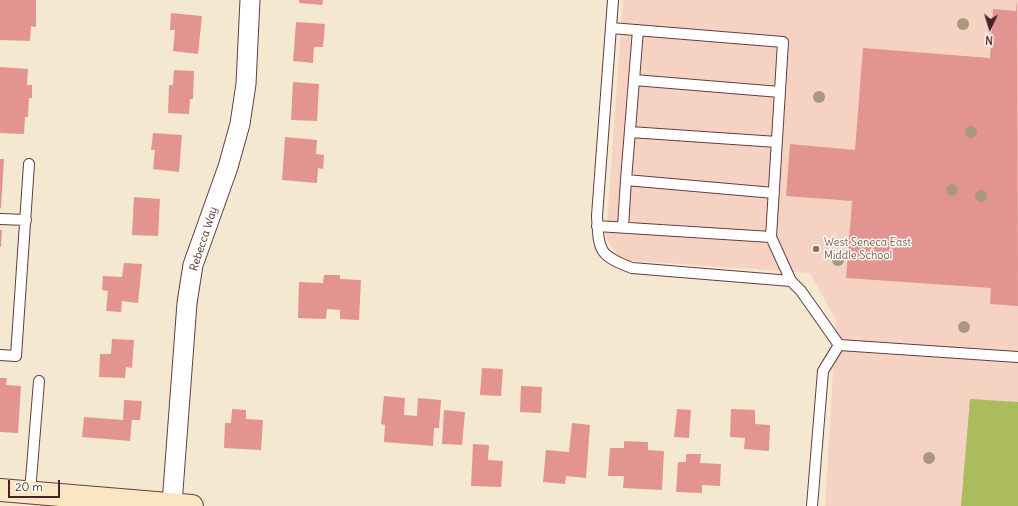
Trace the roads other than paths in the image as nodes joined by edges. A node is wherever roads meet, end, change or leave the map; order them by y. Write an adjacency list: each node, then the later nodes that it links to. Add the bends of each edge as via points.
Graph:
1 (250, 0): 24 (street, Rebecca Way, via 246,84 240,124 228,167 193,265 187,303)
2 (613, 0): 3 (lane)
3 (611, 28): 4 (lane); 14 (lane)
4 (638, 30): 5 (lane); 6 (lane, via 783,42)
5 (634, 80): 6 (lane); 7 (lane)
6 (780, 92): 8 (lane)
7 (630, 132): 8 (lane); 10 (lane)
8 (777, 142): 11 (lane)
9 (29, 164): 13 (lane)
10 (626, 180): 11 (lane); 15 (lane)
11 (774, 193): 16 (lane)
12 (0, 219): 13 (lane)
13 (26, 220): 19 (lane, via 16,356)
14 (597, 226): 15 (lane); 17 (lane, via 602,253 632,268)
15 (623, 227): 16 (lane)
16 (771, 237): 17 (lane)
17 (791, 281): 18 (lane)
18 (839, 345): 20 (lane); 25 (lane, via 823,371)
19 (0, 355)
20 (1018, 357)
21 (39, 381): 23 (lane)
22 (0, 490): 23 (main road)
23 (30, 492): 24 (main road)
24 (182, 505)
25 (812, 506)

